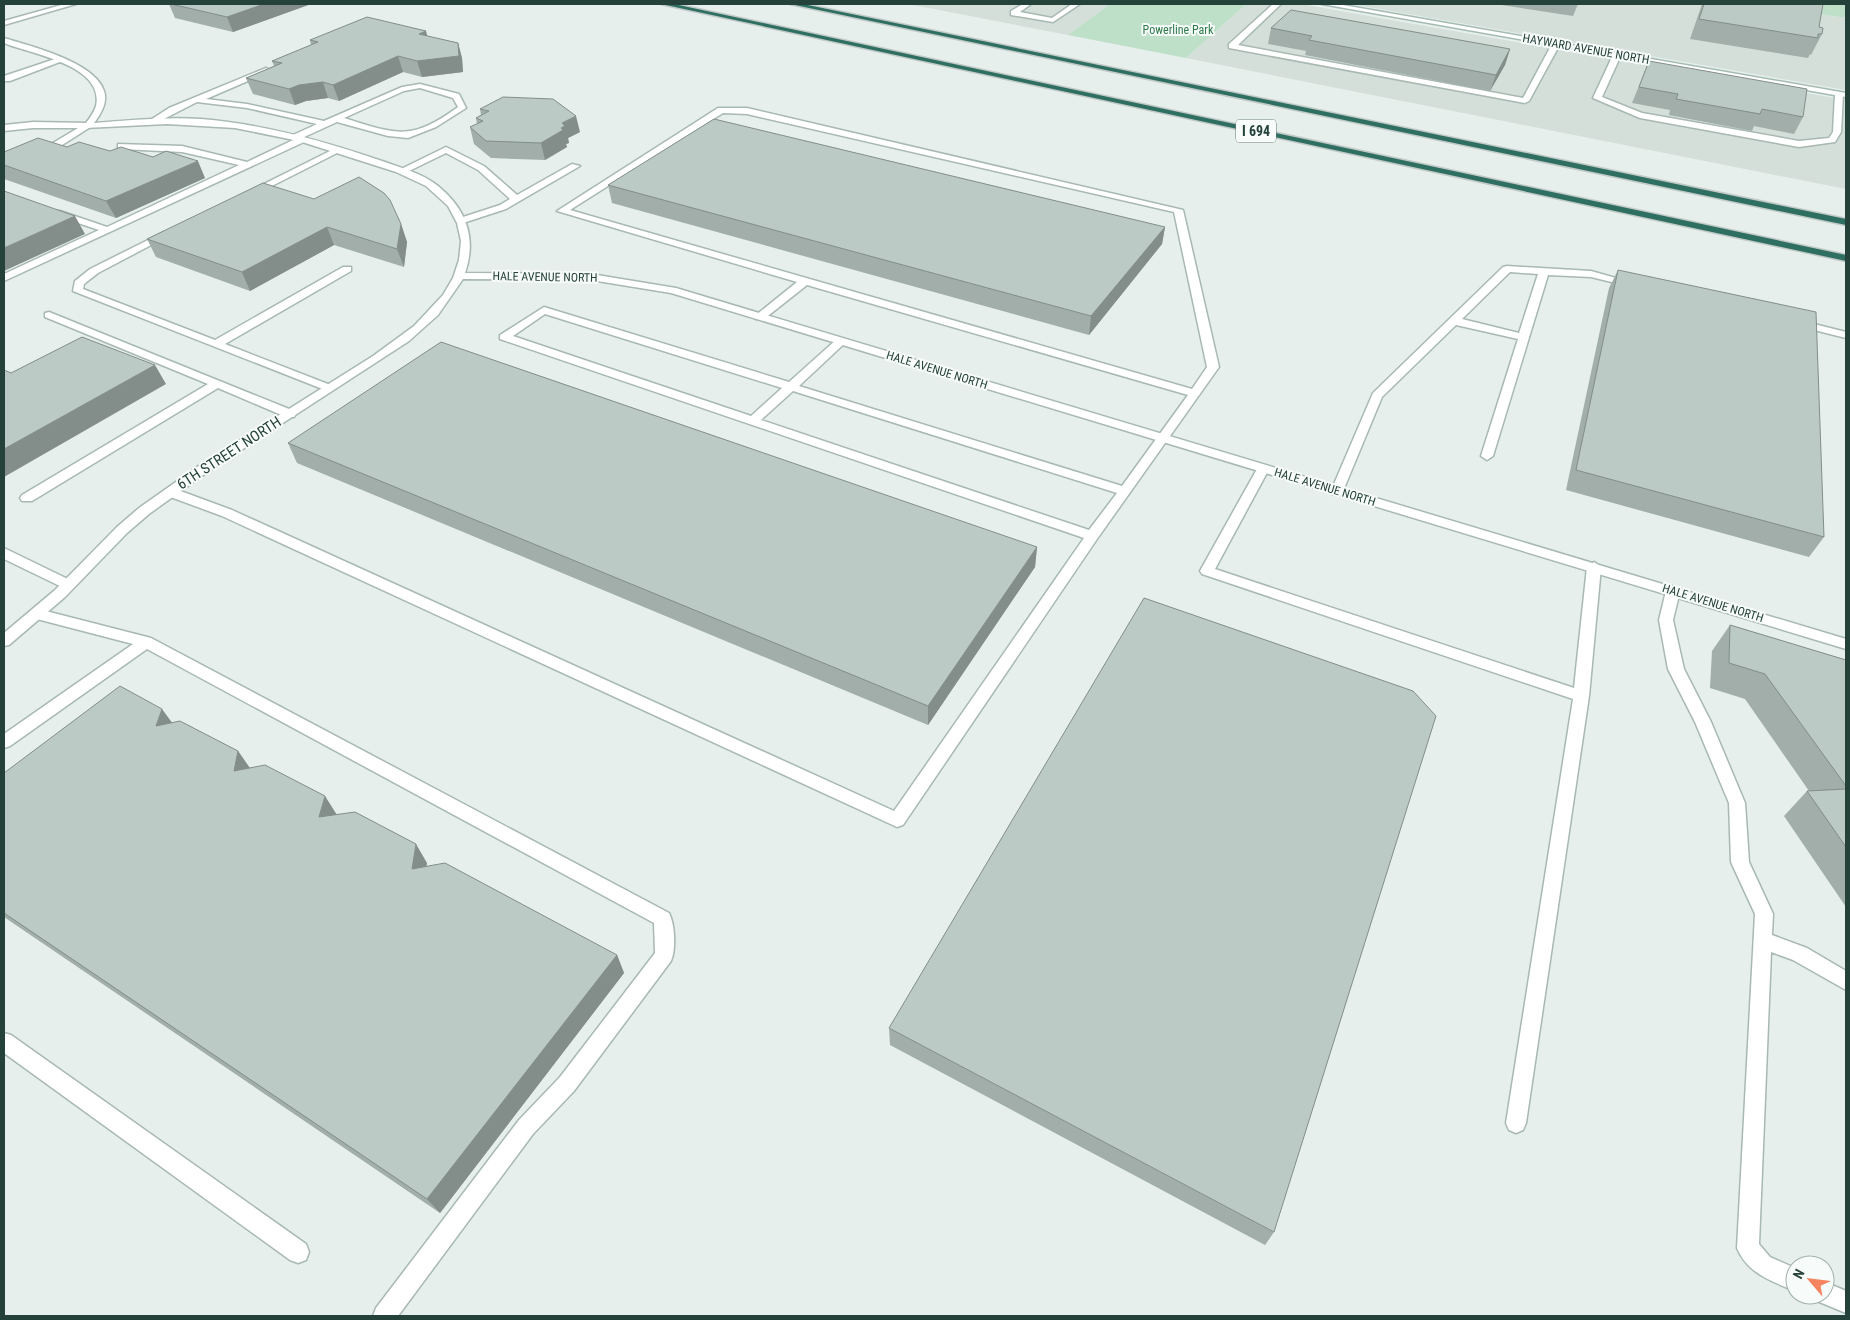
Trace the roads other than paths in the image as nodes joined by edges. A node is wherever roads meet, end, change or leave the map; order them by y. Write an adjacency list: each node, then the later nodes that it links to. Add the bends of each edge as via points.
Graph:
1 (72, 4): 8 (street)
2 (665, 4): 36 (highway, I 694)
3 (794, 4): 33 (highway, I 694)
4 (1027, 4): 5 (street, via 1014,13 1053,20)
5 (1076, 4)
6 (1277, 4): 10 (street, via 1232,46 1525,101)
7 (1326, 4): 10 (street, HAYWARD AVENUE NORTH)
8 (4, 23)
9 (4, 40): 12 (street)
10 (1556, 44): 11 (street, HAYWARD AVENUE NORTH)
11 (1617, 55): 15 (street, HAYWARD AVENUE NORTH); 15 (street, via 1597,98 1640,116 1799,144 1832,140 1837,132)
12 (61, 60): 14 (street); 20 (street, via 80,68 99,87 100,106)
13 (278, 65): 16 (street)
14 (4, 78)
15 (1843, 95)
16 (196, 100): 18 (street); 19 (street, via 257,107)
17 (337, 119): 17 (street, via 402,89 420,86 456,96 462,108 415,134 401,136); 19 (street)
18 (153, 120): 20 (street); 22 (street, via 242,126)
19 (326, 124): 22 (street)
20 (88, 126): 21 (street); 27 (street, via 56,145)
21 (4, 128)
22 (298, 140): 24 (street); 25 (street)
23 (121, 146): 25 (street, via 182,148)
24 (337, 151): 28 (street); 29 (street)
25 (248, 165): 35 (street)
26 (575, 166): 30 (street)
27 (4, 167)
28 (402, 171): 30 (street, via 446,150 481,168); 32 (street, via 433,186 452,203)
29 (242, 197)
30 (518, 200): 32 (street)
31 (50, 210): 35 (street)
32 (463, 220): 39 (street, via 466,254)
33 (1846, 222)
34 (180, 227): 50 (street, via 94,271 79,283 78,291)
35 (106, 230): 40 (street)
36 (1846, 258)
37 (347, 269): 50 (street)
38 (1544, 271): 42 (street, via 1591,274); 45 (street, via 1507,269); 48 (street)
39 (460, 276): 44 (street, HALE AVENUE NORTH, via 562,276 634,282); 53 (street, 6TH STREET NORTH, via 444,300 419,327 390,350)
40 (4, 278)
41 (805, 281): 44 (street); 54 (street); 54 (street, via 562,211 722,110 747,111 1178,210 1213,367)
42 (1648, 288)
43 (49, 315): 51 (street)
44 (760, 317): 49 (street, HALE AVENUE NORTH)
45 (1454, 321): 48 (street); 61 (street, via 1377,396)
46 (1790, 321): 47 (street)
47 (1846, 335)
48 (1524, 337): 58 (street)
49 (841, 341): 52 (street); 57 (street, HALE AVENUE NORTH)
50 (216, 344): 53 (street)
51 (217, 384): 55 (street); 63 (street)
52 (791, 387): 56 (street); 56 (street, via 544,310 504,337); 60 (street)
53 (329, 388): 55 (street, 6TH STREET NORTH)
54 (1195, 393): 57 (street)
55 (290, 414): 62 (street, 6TH STREET NORTH)
56 (753, 422): 64 (street)
57 (1161, 438): 59 (street, HALE AVENUE NORTH); 60 (street)
58 (1487, 456)
59 (1263, 469): 61 (street, HALE AVENUE NORTH); 73 (street, via 1207,571)
60 (1125, 491): 64 (street)
61 (1337, 491): 66 (street, HALE AVENUE NORTH)
62 (170, 492): 64 (street, via 227,512 897,820); 67 (street, 6TH STREET NORTH, via 131,520)
63 (27, 498)
64 (1092, 536)
65 (5, 556): 67 (street)
66 (1594, 567): 68 (street, HALE AVENUE NORTH); 73 (street)
67 (69, 585): 69 (street, 6TH STREET NORTH)
68 (1673, 591): 72 (street, HALE AVENUE NORTH); 75 (street, via 1666,620 1676,669 1703,722 1737,803 1740,862 1764,914)
69 (38, 614): 70 (street, 6TH STREET NORTH); 71 (street)
70 (4, 640)
71 (146, 642): 74 (street); 81 (street, via 663,919 664,955 567,1084 526,1127)
72 (1846, 644)
73 (1581, 696): 78 (street)
74 (4, 742)
75 (1763, 940): 76 (street, via 1800,954); 80 (street, via 1748,1248 1762,1265)
76 (1846, 981)
77 (4, 1042): 79 (street)
78 (1516, 1123)
79 (298, 1252)
80 (1785, 1275)
81 (384, 1316)

